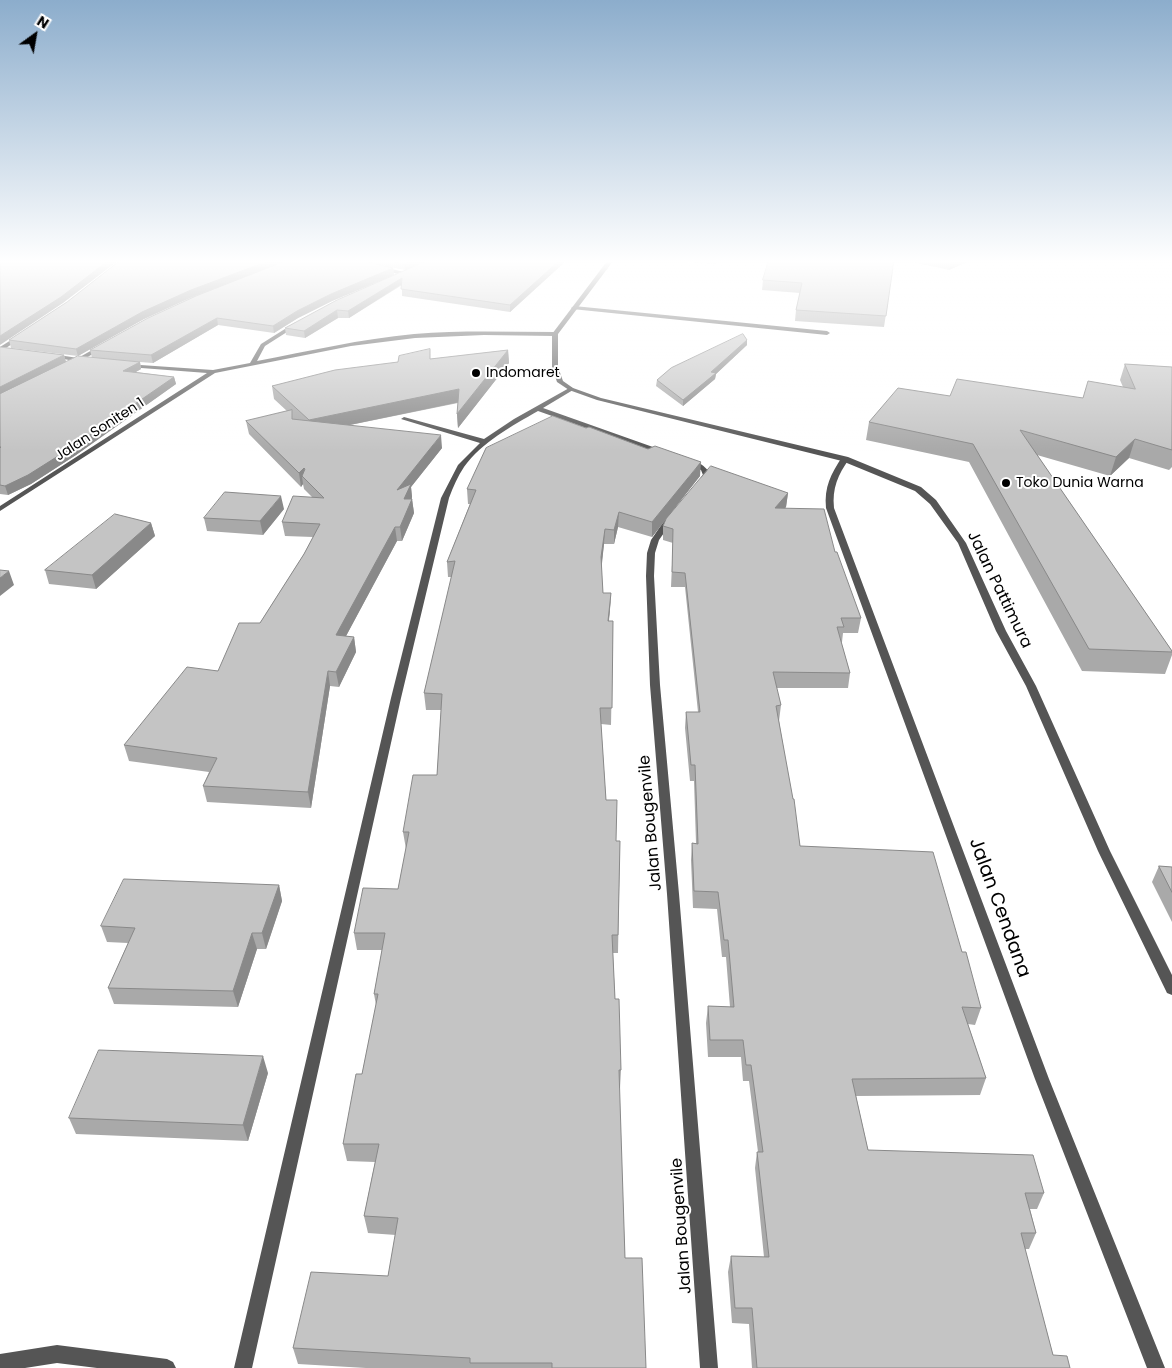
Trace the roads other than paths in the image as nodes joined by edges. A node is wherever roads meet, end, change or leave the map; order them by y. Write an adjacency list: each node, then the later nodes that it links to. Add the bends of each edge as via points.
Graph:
1 (297, 324): 14 (street, via 263,345)
2 (563, 324): 6 (street)
3 (734, 324): 4 (street)
4 (827, 333)
5 (24, 334): 8 (street)
6 (556, 334): 14 (street, via 484,332 415,336 351,344); 17 (street, via 555,367 560,382)
7 (105, 345): 11 (street)
8 (0, 350): 9 (street)
9 (8, 351)
10 (42, 355): 11 (street)
11 (79, 360): 12 (street); 15 (street)
12 (89, 360)
13 (119, 364): 16 (street)
14 (252, 364): 16 (street)
15 (64, 367)
16 (213, 372): 23 (street, Jalan Soniten 1)
17 (571, 389): 18 (street); 21 (street, Jalan Pattimura, via 623,405)
18 (539, 409): 20 (street); 22 (street, via 694,463 707,475)
19 (404, 418): 20 (street)
20 (485, 442): 28 (street, via 455,475 436,529)
21 (845, 459): 25 (street, Jalan Pattimura, via 918,489 933,502 962,543 1001,630 1032,686 1104,852); 30 (street, Jalan Cendana, via 830,482 830,508 1042,1079)
22 (693, 492)
23 (0, 509)
24 (674, 512): 29 (street, Jalan Bougenvile, via 655,540 651,552 654,685)
25 (1172, 989)
26 (0, 1363): 27 (street, via 57,1354)
27 (166, 1368)
28 (243, 1368)
29 (709, 1368)
30 (1156, 1368)

